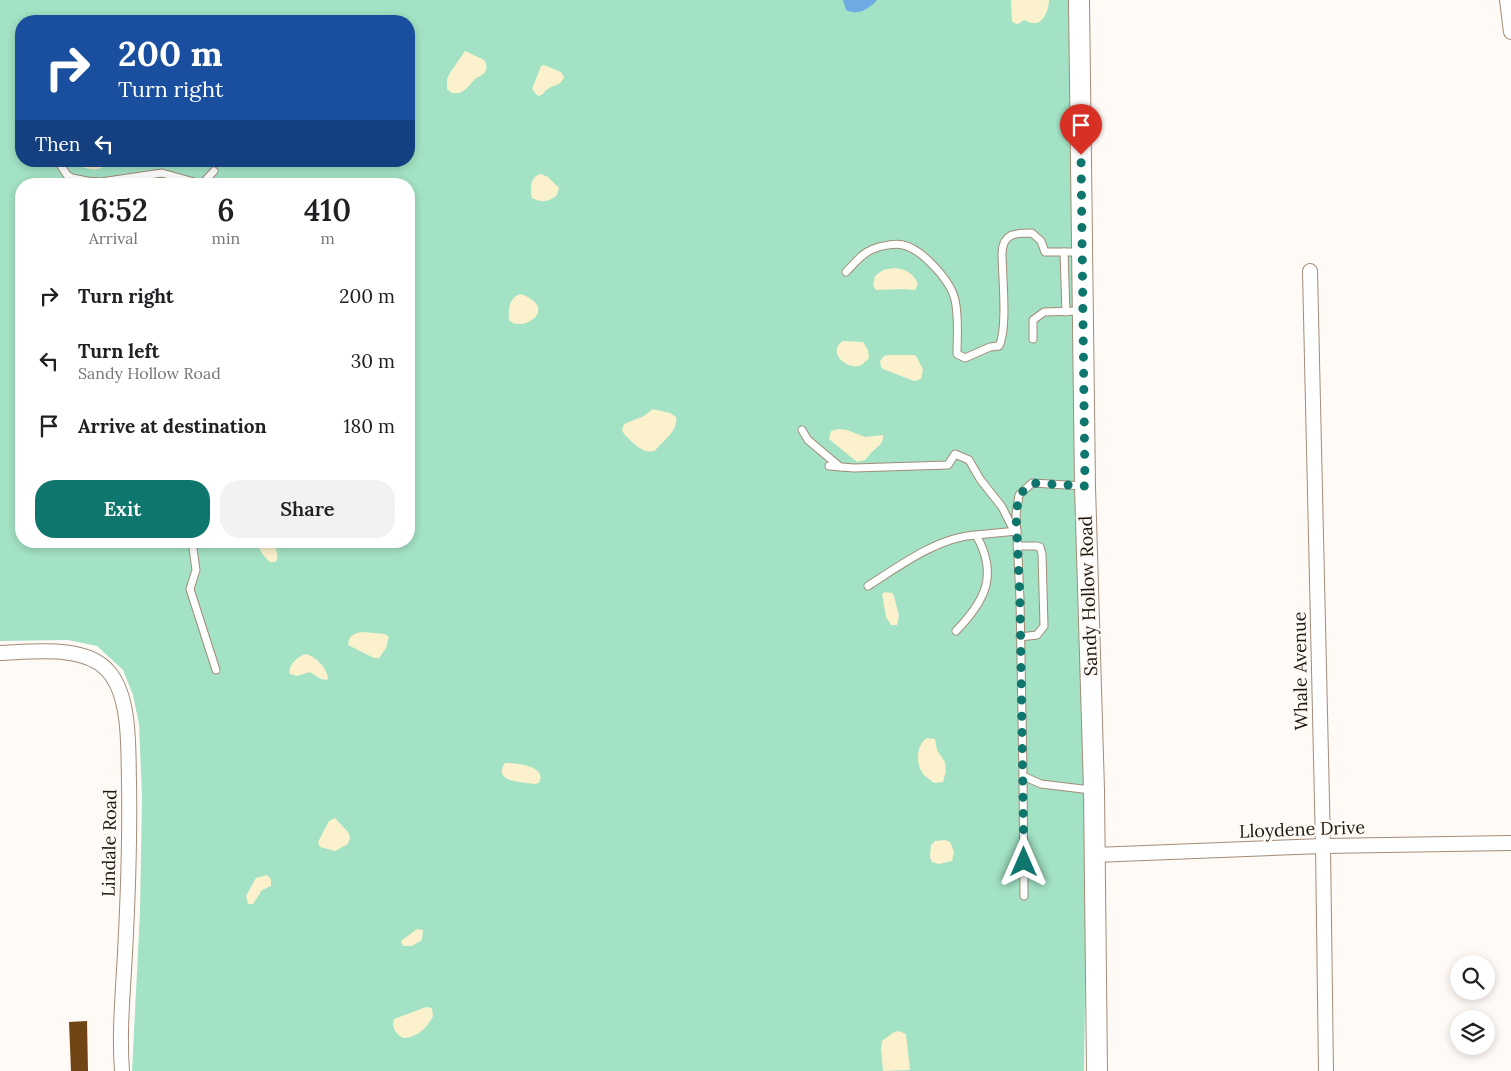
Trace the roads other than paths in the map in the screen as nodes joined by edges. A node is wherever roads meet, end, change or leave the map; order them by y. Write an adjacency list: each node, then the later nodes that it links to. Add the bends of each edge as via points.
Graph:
1 (1079, 0): 10 (street, Sandy Hollow Road)
2 (1509, 8): 3 (street)
3 (1511, 32)
4 (62, 167): 6 (lane)
5 (214, 171): 9 (lane)
6 (72, 178)
7 (128, 178): 8 (lane, via 162,173)
8 (180, 178)
9 (208, 178)
10 (1074, 252): 12 (lane, via 1045,252 1032,233 1018,233 1005,240 1002,244 1004,320 1001,342 999,346 965,358 957,354 955,298 943,277 921,254 903,245 873,249); 13 (street, Sandy Hollow Road)
11 (1310, 271): 31 (street, Whale Avenue)
12 (846, 272)
13 (1074, 312): 14 (lane, via 1044,312 1033,320); 18 (street, Sandy Hollow Road)
14 (1033, 339)
15 (802, 430): 17 (lane, via 808,440)
16 (829, 466): 17 (lane)
17 (840, 467): 19 (lane, via 948,465 955,454 969,460)
18 (1085, 486): 19 (lane, via 1032,483 1019,495); 29 (street, Sandy Hollow Road)
19 (1016, 531): 20 (lane); 21 (lane)
20 (976, 535): 23 (lane, via 942,543); 24 (lane, via 983,548 988,571 987,588 970,617)
21 (1017, 546): 25 (lane); 25 (lane, via 1036,546 1042,554 1044,626 1037,635)
22 (193, 548): 27 (lane, via 196,570 190,588)
23 (868, 586)
24 (956, 631)
25 (1020, 637): 28 (lane)
26 (0, 653): 34 (street, Lindale Road, via 60,652 86,657 109,671 120,696 127,724 130,806)
27 (216, 670)
28 (1023, 776): 29 (lane, via 1041,784); 33 (lane)
29 (1094, 790): 32 (street, Sandy Hollow Road)
30 (1511, 843): 31 (street, Lloydene Drive)
31 (1323, 846): 32 (street, Lloydene Drive); 36 (street, Whale Avenue)
32 (1094, 855): 35 (street, Sandy Hollow Road)
33 (1024, 896)
34 (122, 1071)
35 (1097, 1071)
36 (1326, 1071)

